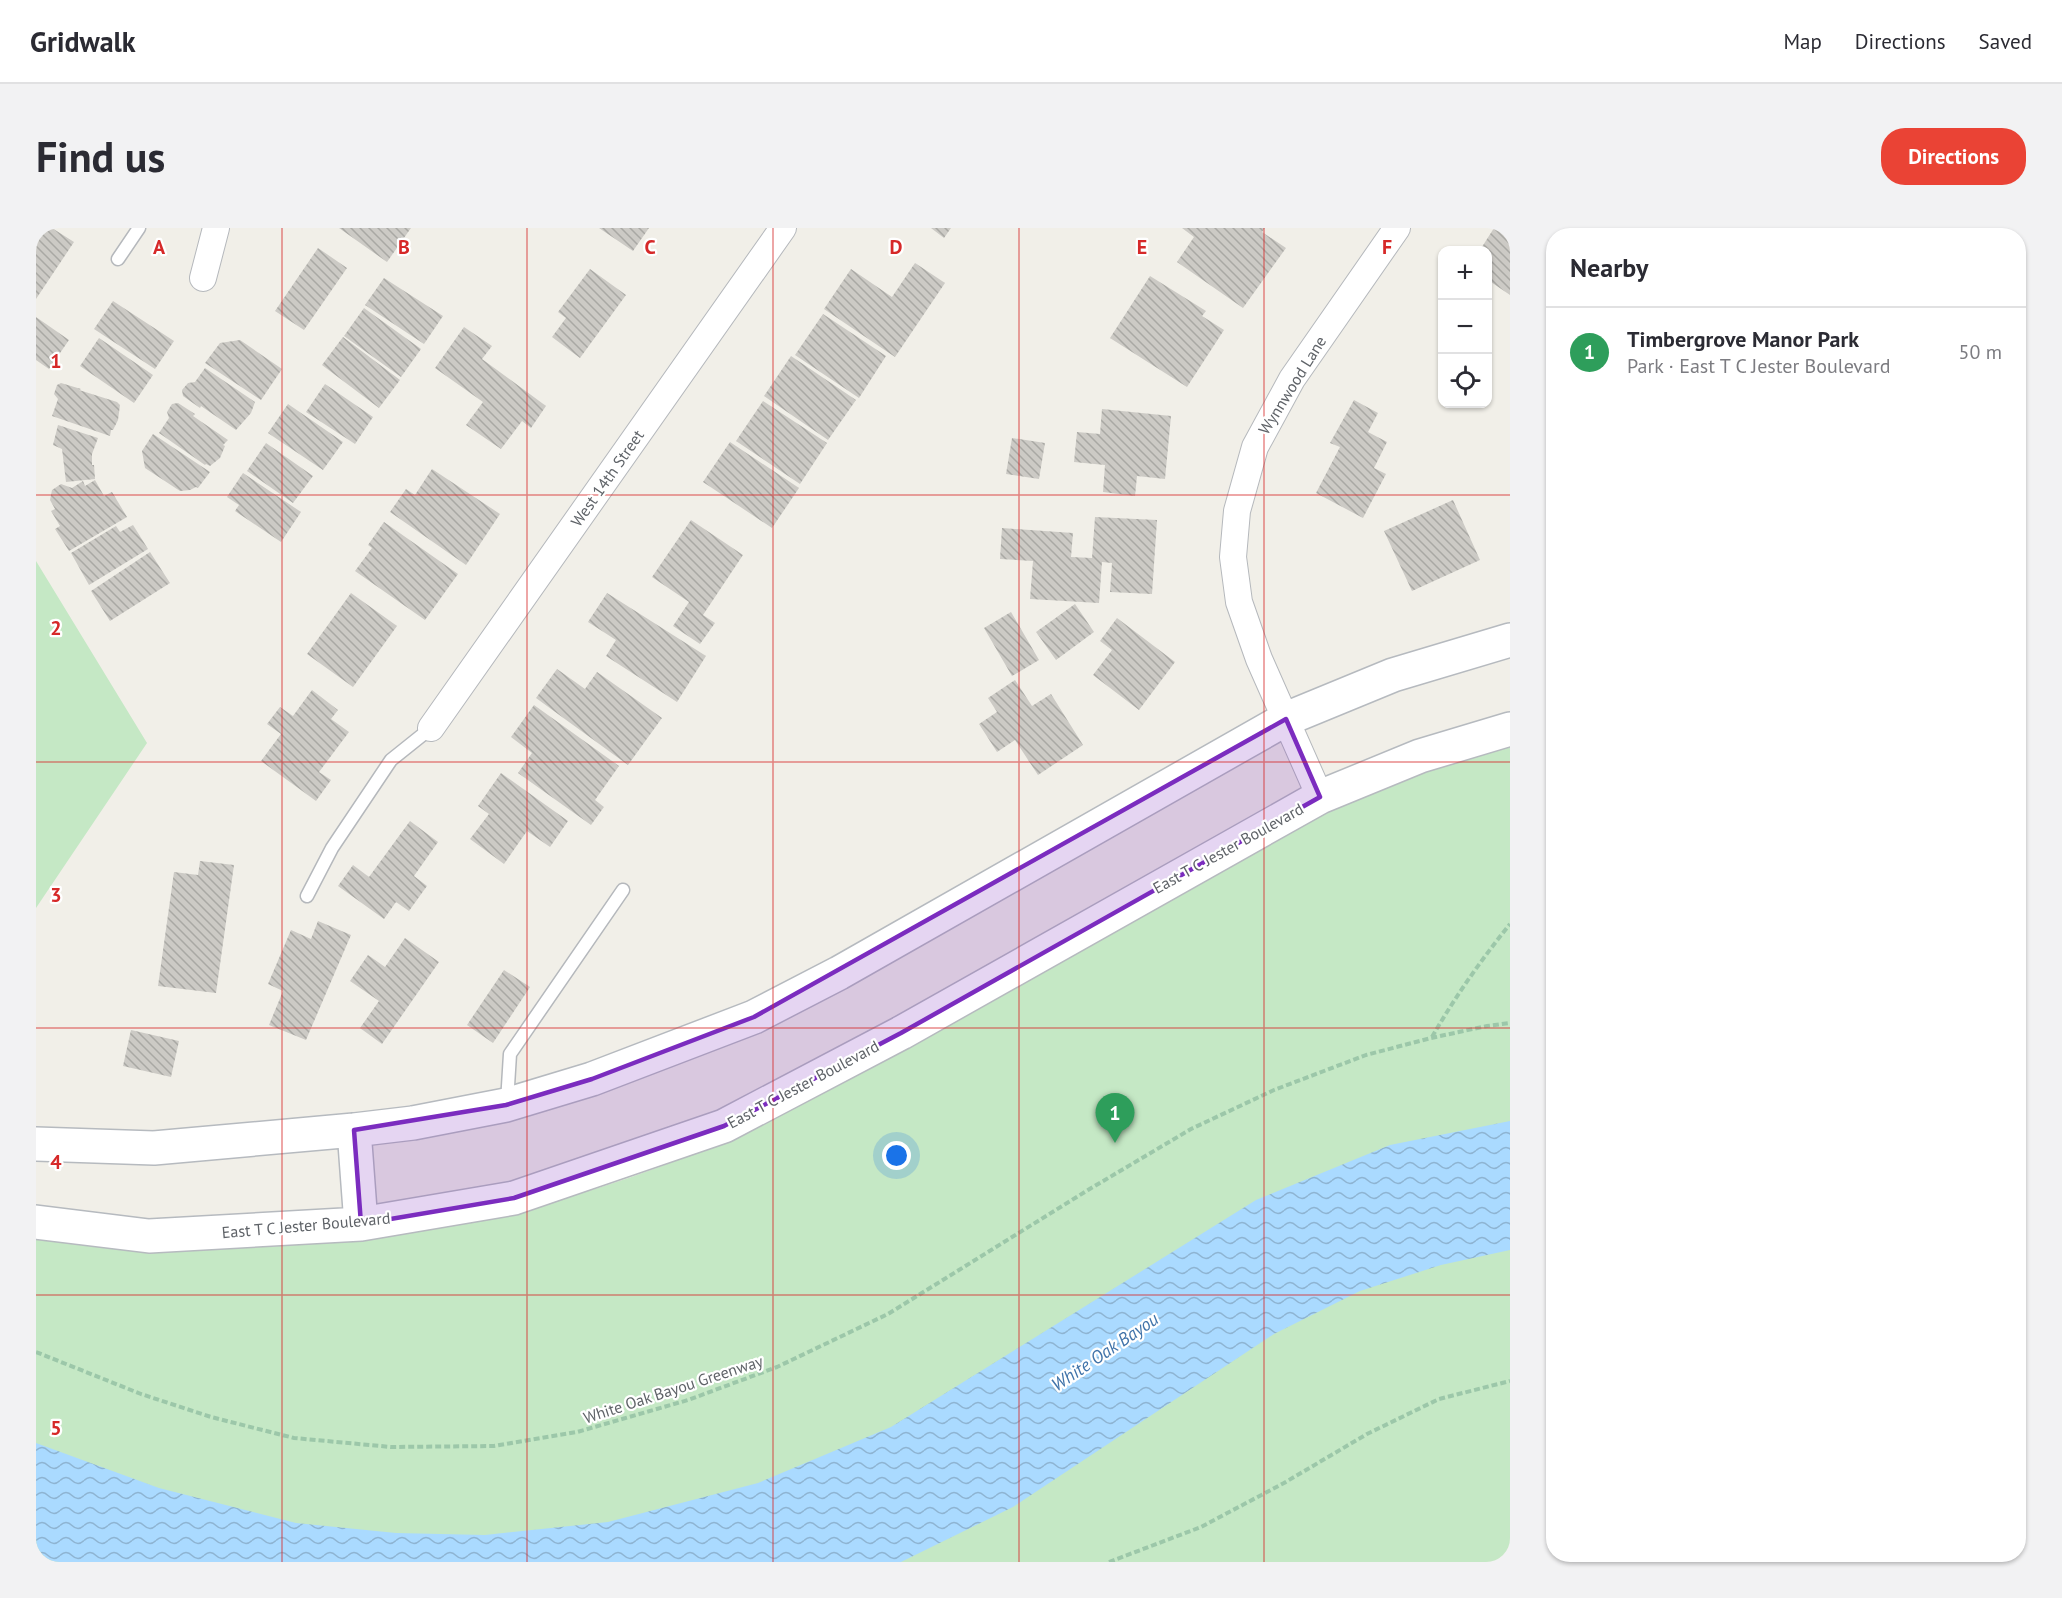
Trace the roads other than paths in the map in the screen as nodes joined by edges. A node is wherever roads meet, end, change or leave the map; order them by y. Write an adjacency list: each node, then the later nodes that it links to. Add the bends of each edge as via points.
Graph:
1 (139, 228): 5 (lane)
2 (216, 228): 6 (street)
3 (783, 228): 9 (street, West 14th Street)
4 (1397, 228): 8 (street, Wynnwood Lane, via 1292,379 1255,447 1237,511 1233,557 1239,602)
5 (118, 259)
6 (203, 278)
7 (1510, 640): 8 (street, via 1393,675)
8 (1286, 719): 11 (street, Wynnwood Lane); 14 (street, via 839,973 754,1017 592,1079)
9 (431, 728): 13 (lane, via 391,760 332,848)
10 (1510, 729): 11 (street, East T C Jester Boulevard, via 1420,756)
11 (1320, 797): 18 (street, East T C Jester Boulevard, via 901,1033 724,1126 514,1198)
12 (623, 890): 14 (lane, via 510,1054)
13 (307, 896)
14 (506, 1105): 15 (street, via 412,1124)
15 (354, 1130): 16 (street, via 154,1148); 18 (street)
16 (36, 1144)
17 (36, 1222): 18 (street, East T C Jester Boulevard, via 149,1236)
18 (362, 1224)

